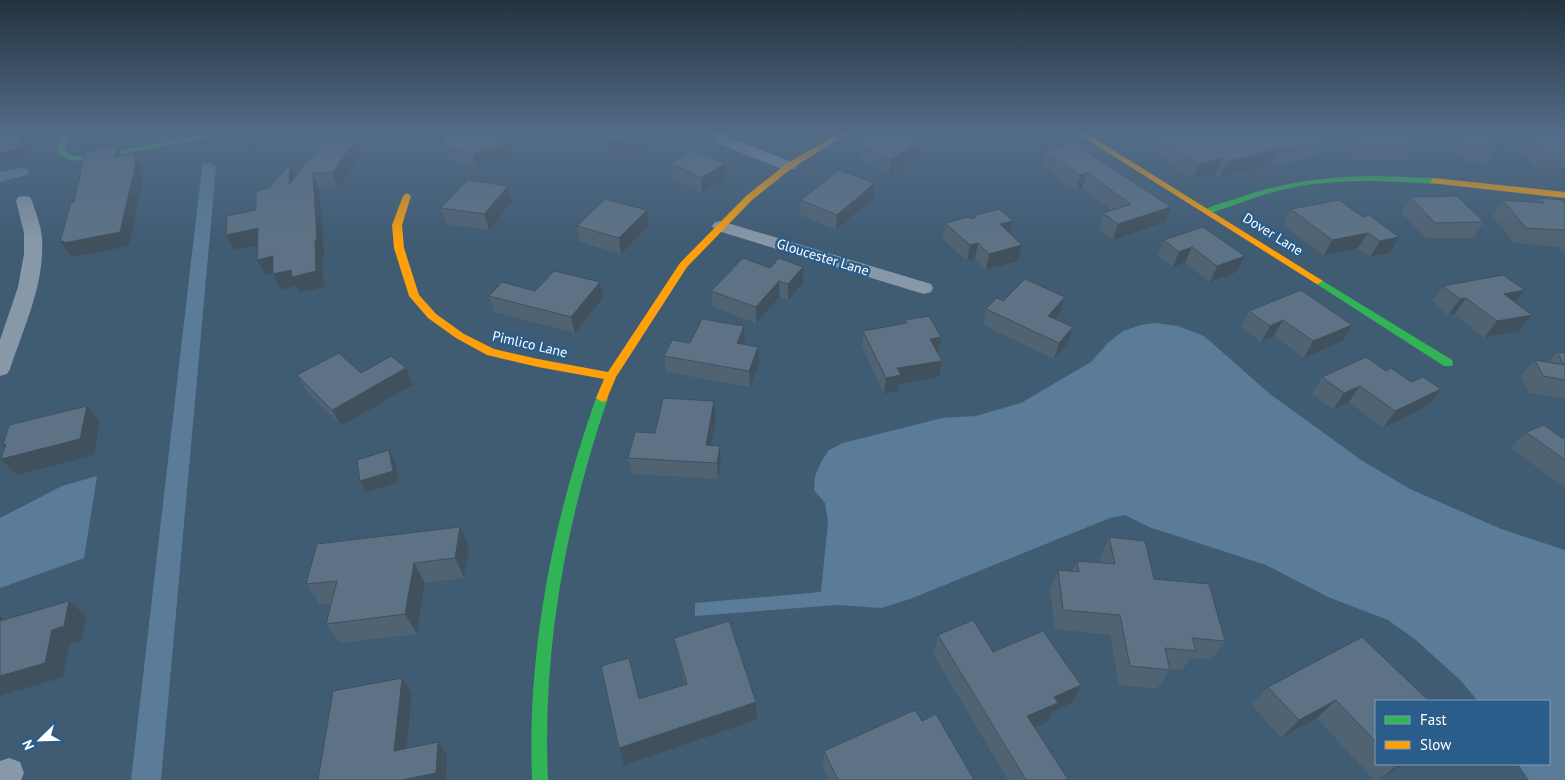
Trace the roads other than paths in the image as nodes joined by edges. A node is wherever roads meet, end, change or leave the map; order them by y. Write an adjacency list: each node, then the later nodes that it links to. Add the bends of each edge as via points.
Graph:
1 (785, 169): 7 (street)
2 (1140, 169): 6 (street, Dover Lane)
3 (1565, 195): 6 (street, via 1402,181 1330,181 1288,186)
4 (407, 196): 11 (street, Pimlico Lane, via 397,225 399,248 414,296 432,316 491,352)
5 (24, 201): 10 (street, via 33,238 31,263)
6 (1208, 211): 9 (street, Dover Lane)
7 (721, 226): 8 (street, Gloucester Lane); 11 (street, via 683,265)
8 (924, 288)
9 (1448, 363)
10 (0, 369)
11 (611, 376): 12 (street, via 583,450 561,534 547,622 538,741)
12 (540, 780)

